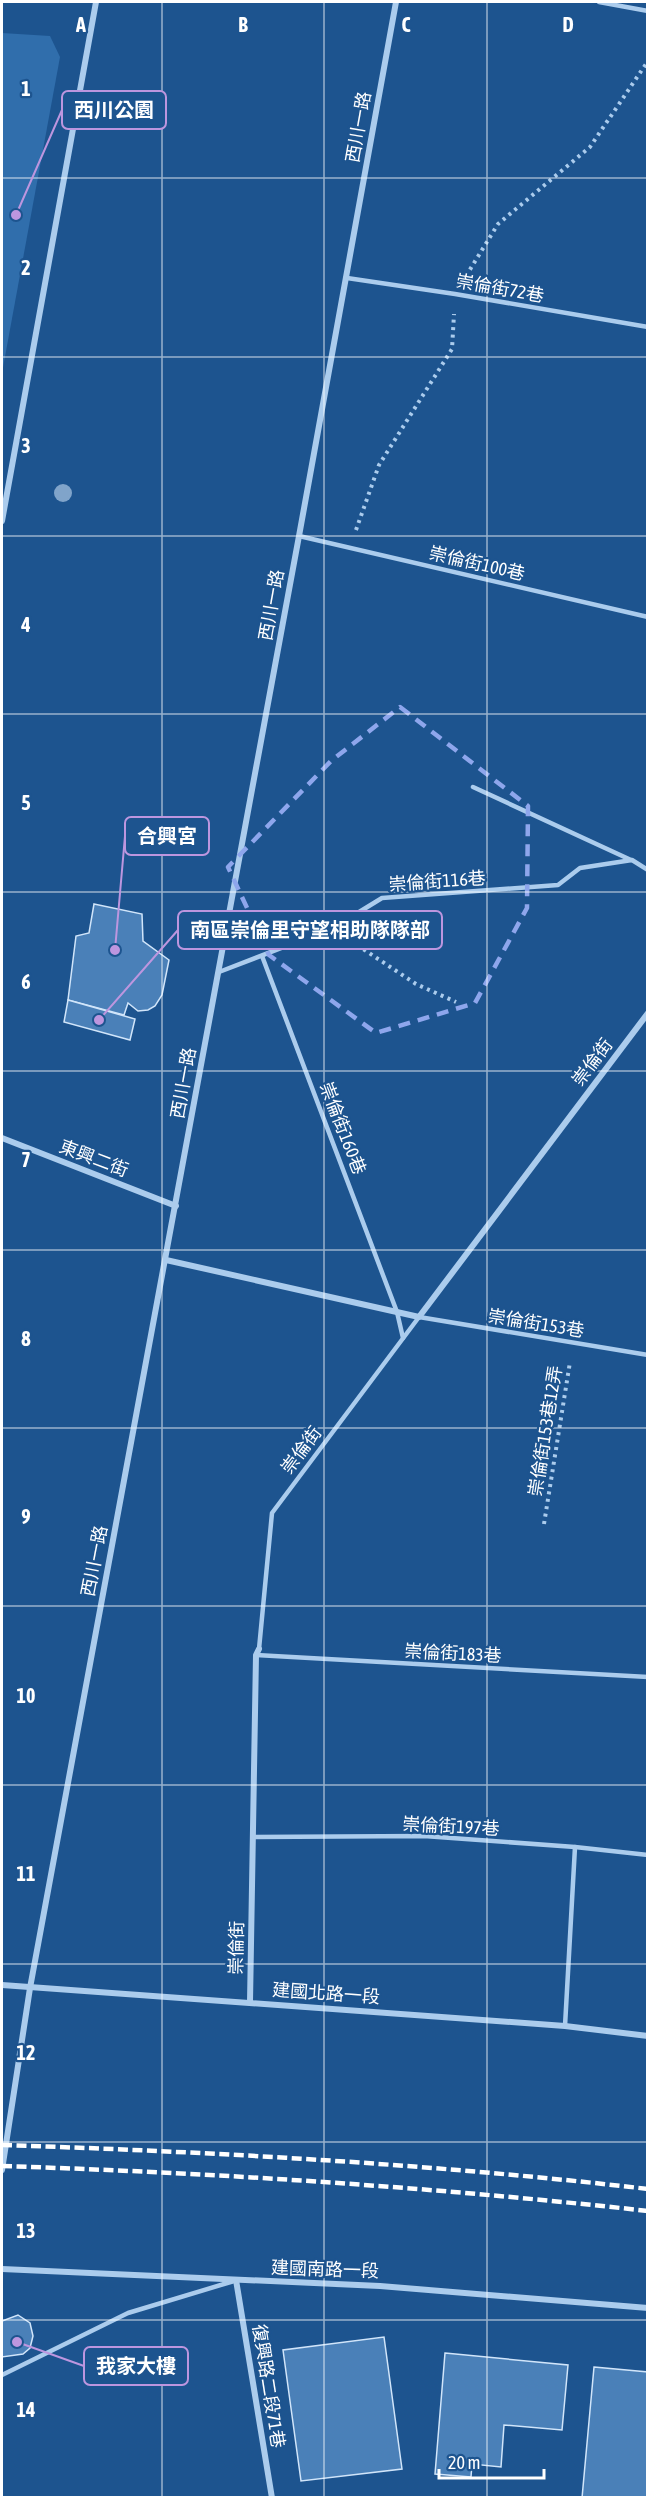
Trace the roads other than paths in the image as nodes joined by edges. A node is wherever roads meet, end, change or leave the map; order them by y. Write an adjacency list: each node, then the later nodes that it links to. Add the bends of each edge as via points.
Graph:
1 (96, 2): 7 (street)
2 (396, 2): 5 (street, 西川一路)
3 (599, 2): 4 (lane)
4 (648, 12)
5 (347, 278): 6 (lane, 崇倫街72巷); 8 (street, 西川一路)
6 (648, 327)
7 (2, 521)
8 (299, 537): 9 (lane, 崇倫街100巷); 14 (street, 西川一路)
9 (648, 617)
10 (473, 787): 11 (lane)
11 (632, 860): 12 (lane); 13 (lane, 崇倫街116巷, via 580,868 558,885 382,898 333,928)
12 (648, 870)
13 (262, 956): 14 (lane, 崇倫街116巷); 19 (lane, 崇倫街160巷)
14 (219, 972): 17 (street, 西川一路)
15 (648, 1013): 20 (street, 崇倫街)
16 (2, 1138): 17 (street, 東興二街)
17 (176, 1206): 18 (street, 西川一路)
18 (166, 1260): 19 (street); 29 (street, 西川一路)
19 (397, 1312): 20 (street); 21 (lane, 崇倫街160巷)
20 (419, 1317): 21 (lane, 崇倫街); 22 (lane, 崇倫街153巷)
21 (404, 1338): 23 (lane, 崇倫街, via 272,1513)
22 (648, 1355)
23 (258, 1652): 24 (lane, 崇倫街183巷); 25 (street, 崇倫街)
24 (648, 1677)
25 (253, 1837): 26 (lane, 崇倫街197巷, via 424,1836); 30 (street, 崇倫街)
26 (575, 1847): 27 (lane, 崇倫街197巷); 31 (lane)
27 (648, 1855)
28 (2, 1985): 29 (street, 建國北路一段)
29 (30, 1988): 30 (street, 建國北路一段); 33 (street, 西川一路)
30 (250, 2002): 31 (street, 建國北路一段)
31 (565, 2026): 32 (street, 建國北路一段)
32 (648, 2037)
33 (2, 2170)
34 (2, 2269): 35 (street, 建國南路一段)
35 (236, 2280): 36 (street, 建國南路一段, via 380,2286); 37 (lane, via 128,2313); 38 (street, 復興路二段71巷)
36 (648, 2308)
37 (2, 2375)
38 (272, 2498)

